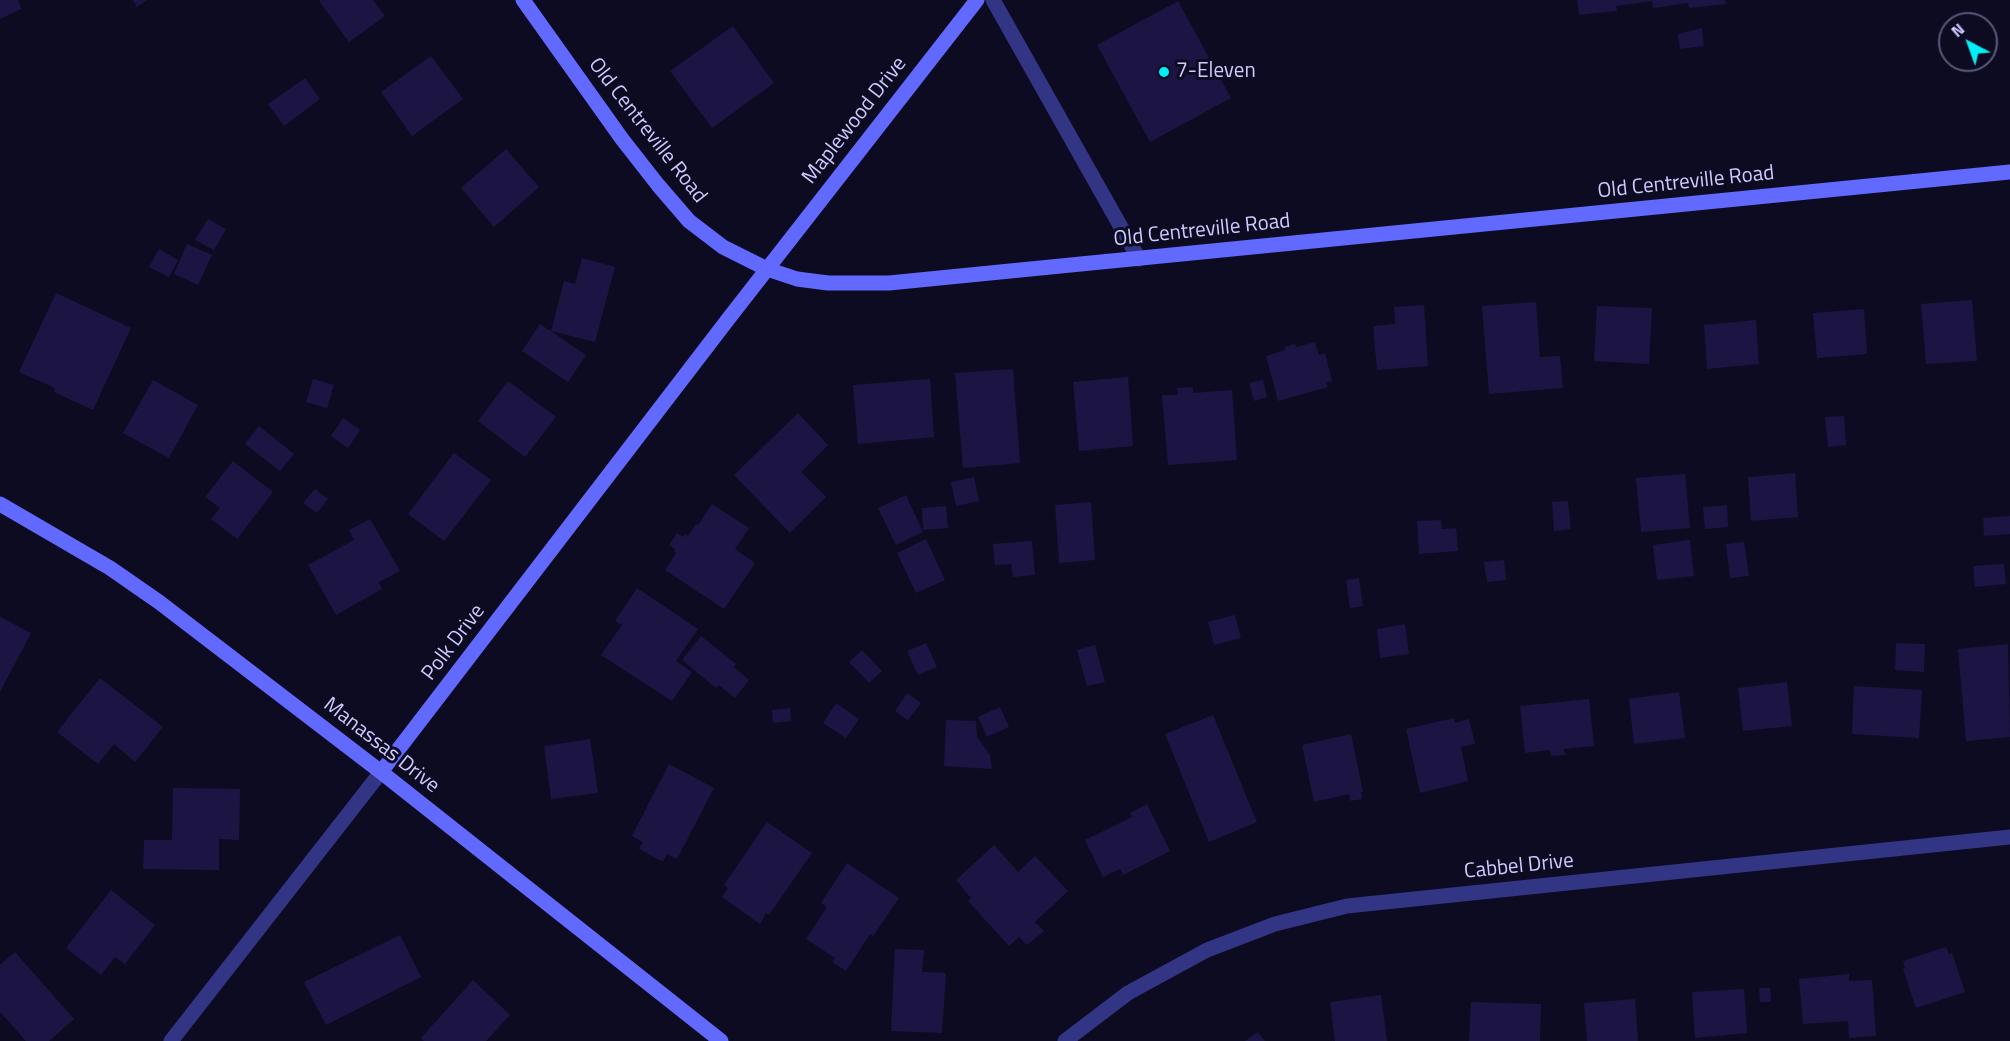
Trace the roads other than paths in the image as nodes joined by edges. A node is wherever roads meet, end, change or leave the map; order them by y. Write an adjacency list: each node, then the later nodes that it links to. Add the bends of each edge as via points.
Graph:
1 (523, 0): 6 (main road, Old Centreville Road, via 622,139 689,221 723,247)
2 (976, 0): 6 (main road, Maplewood Drive)
3 (993, 0): 5 (street)
4 (2010, 172): 5 (main road, Old Centreville Road)
5 (1138, 259): 6 (main road, Old Centreville Road, via 857,284 797,279)
6 (767, 268): 8 (main road, Polk Drive)
7 (0, 504): 8 (main road, Manassas Drive, via 74,545 159,602)
8 (381, 772): 10 (street, Polk Drive); 11 (main road, Manassas Drive)
9 (2010, 837): 12 (street, Cabbel Drive, via 1347,906 1275,924 1207,950 1128,993)
10 (171, 1041)
11 (721, 1041)
12 (1065, 1041)

